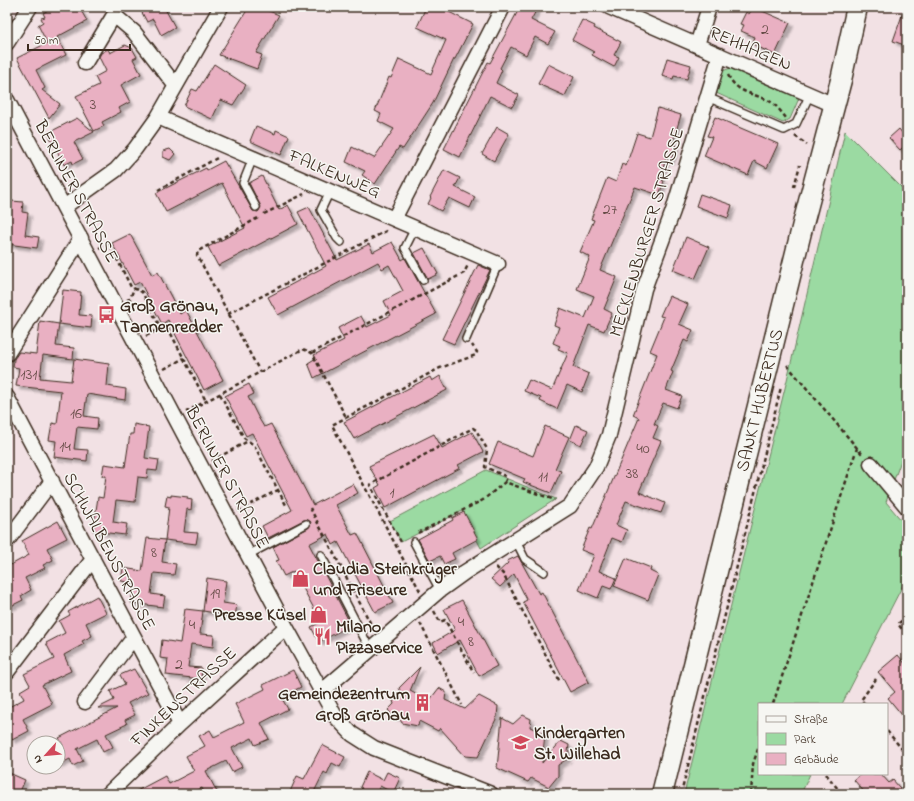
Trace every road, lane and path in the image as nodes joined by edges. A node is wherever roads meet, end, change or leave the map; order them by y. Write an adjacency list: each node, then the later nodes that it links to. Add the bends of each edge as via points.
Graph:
1 (30, 7): 8 (street)
2 (221, 7): 12 (street)
3 (503, 7): 26 (street)
4 (609, 7): 9 (street, REHHAGEN)
5 (709, 7): 9 (street)
6 (857, 7): 16 (main road, SANKT HUBERTUS)
7 (116, 11): 11 (street); 12 (street)
8 (7, 43)
9 (697, 45): 10 (street, REHHAGEN)
10 (719, 58): 13 (street, REHHAGEN); 14 (street, MECKLENBURGER STRASSE); 18 (path, via 733,84 741,91 772,103 789,120)
11 (85, 63)
12 (175, 85): 17 (street)
13 (810, 94): 16 (street, REHHAGEN); 18 (lane, via 796,124)
14 (707, 96): 18 (lane, via 784,130); 58 (street, MECKLENBURGER STRASSE, via 673,212 644,288 609,435 596,468)
15 (7, 100): 24 (street, BERLINER STRASSE)
16 (834, 105): 98 (main road, SANKT HUBERTUS)
17 (158, 117): 19 (street, FALKENWEG); 24 (street, via 116,170)
18 (789, 127)
19 (234, 149): 20 (street, FALKENWEG); 22 (path)
20 (253, 158): 21 (street, FALKENWEG); 25 (lane, via 242,183)
21 (310, 182): 23 (street, FALKENWEG); 35 (path, via 307,192 198,251 197,255)
22 (158, 190)
23 (330, 191): 26 (street, FALKENWEG); 28 (lane, via 321,210)
24 (64, 207): 27 (street, BERLINER STRASSE)
25 (256, 207)
26 (404, 223): 30 (street, FALKENWEG); 32 (lane, via 405,248); 35 (path)
27 (81, 238): 40 (street); 49 (street, BERLINER STRASSE)
28 (341, 242)
29 (96, 250): 33 (path, via 109,243 131,287)
30 (473, 254): 31 (street, FALKENWEG); 39 (path, via 464,273)
31 (498, 264): 38 (lane)
32 (423, 280)
33 (134, 288): 34 (path); 36 (path, via 142,292 160,327)
34 (130, 298)
35 (228, 314): 44 (path)
36 (163, 327): 37 (path); 41 (path, via 168,328)
37 (151, 333)
38 (466, 339): 48 (path, via 478,352 476,355 440,368)
39 (312, 353): 44 (path, via 303,349); 48 (path)
40 (7, 354)
41 (184, 358): 43 (path); 47 (path)
42 (787, 365): 51 (path)
43 (170, 366)
44 (260, 372): 45 (path)
45 (220, 394): 47 (path); 50 (path)
46 (7, 397): 54 (street, SCHWALBENSTRASSE)
47 (206, 401): 49 (path)
48 (346, 417): 67 (path, via 332,425)
49 (176, 418): 61 (street, BERLINER STRASSE)
50 (248, 441): 52 (path); 56 (path, via 254,445)
51 (857, 448): 53 (path); 88 (path)
52 (227, 453)
53 (871, 464): 59 (street)
54 (52, 482): 64 (street); 71 (street, SCHWALBENSTRASSE)
55 (505, 482): 58 (path); 63 (path, via 483,500); 66 (path, via 507,477 485,467 487,449 474,428 370,485)
56 (278, 490): 57 (path); 61 (path)
57 (286, 504)
58 (570, 506): 65 (street, MECKLENBURGER STRASSE)
59 (907, 507)
60 (310, 508): 77 (path)
61 (227, 516): 68 (street, BERLINER STRASSE)
62 (306, 524): 68 (lane)
63 (412, 539): 66 (path); 73 (lane)
64 (7, 541)
65 (516, 541): 70 (street, MECKLENBURGER STRASSE); 72 (lane, via 525,559)
66 (401, 542): 67 (path)
67 (397, 545): 74 (path)
68 (248, 555): 78 (street, BERLINER STRASSE)
69 (321, 555): 81 (lane)
70 (487, 558): 73 (street, MECKLENBURGER STRASSE); 85 (path, via 503,574)
71 (93, 559): 80 (street, SCHWALBENSTRASSE); 82 (street)
72 (544, 572)
73 (440, 590): 74 (street, MECKLENBURGER STRASSE)
74 (429, 605): 75 (street, MECKLENBURGER STRASSE); 83 (path, via 440,622 445,620)
75 (415, 612): 81 (street, MECKLENBURGER STRASSE); 90 (path)
76 (907, 616): 79 (path, via 898,624)
77 (371, 625)
78 (286, 627): 86 (street, BERLINER STRASSE); 91 (street, FINKENSTRASSE)
79 (907, 636)
80 (134, 638): 87 (street); 91 (street, SCHWALBENSTRASSE)
81 (371, 651): 86 (street, MECKLENBURGER STRASSE)
82 (7, 672)
83 (474, 673)
84 (876, 679): 89 (path, via 861,700)
85 (560, 682)
86 (321, 692): 97 (street, BERLINER STRASSE, via 335,716 352,734 374,748)
87 (85, 702)
88 (773, 703)
89 (864, 703)
90 (462, 705)
91 (180, 724): 96 (street, FINKENSTRASSE)
92 (888, 732): 94 (path)
93 (758, 749): 99 (path, via 753,764)
94 (907, 755)
95 (827, 775): 100 (path)
96 (108, 794)
97 (491, 794)
98 (662, 794)
99 (751, 794)
100 (842, 794)

